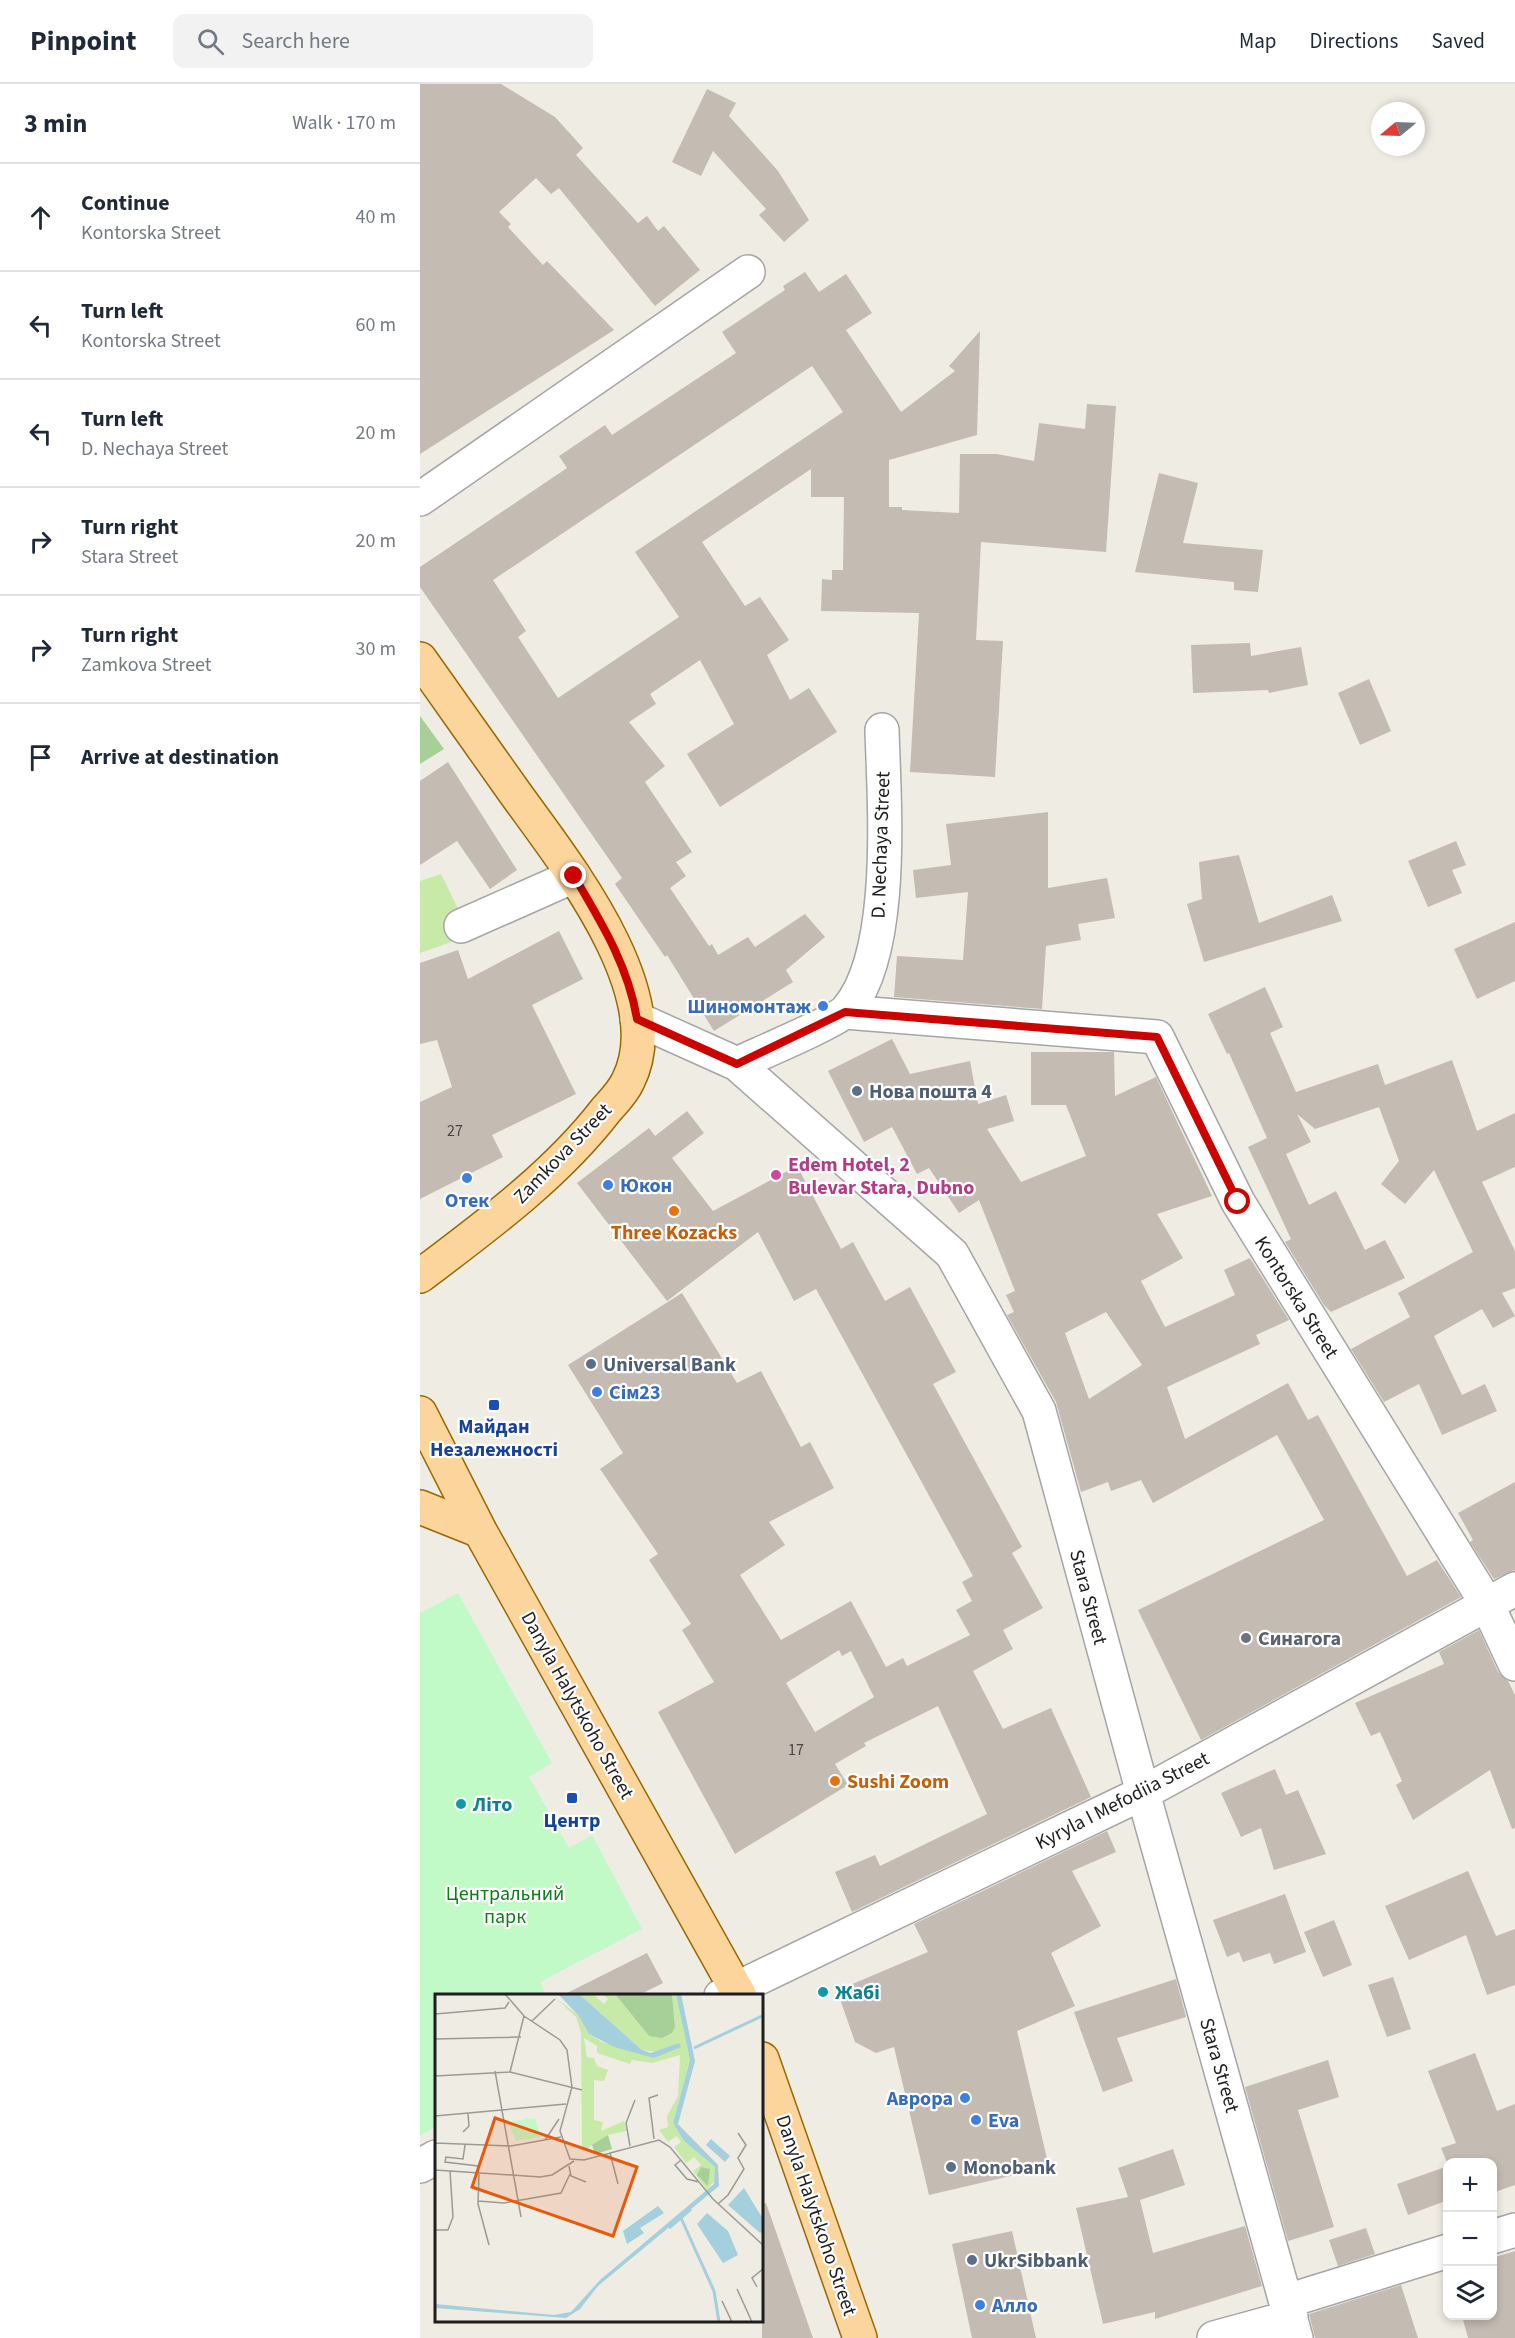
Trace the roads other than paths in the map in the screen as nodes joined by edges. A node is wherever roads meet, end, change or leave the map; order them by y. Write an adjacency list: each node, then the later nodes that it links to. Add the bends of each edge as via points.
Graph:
1 (748, 272): 2 (street)
2 (420, 499)
3 (420, 659): 5 (main road, Zamkova Street)
4 (882, 730): 7 (street, D. Nechaya Street, via 882,890 877,933 872,960)
5 (574, 876): 6 (street); 8 (main road, Zamkova Street, via 618,955 634,998)
6 (461, 926)
7 (845, 1012): 9 (street); 14 (street, Kontorska Street, via 1157,1037 1238,1202)
8 (637, 1019): 9 (street, Stara Street); 10 (main road, Zamkova Street, via 634,1068 593,1128 500,1215)
9 (737, 1064): 16 (street, Stara Street, via 952,1254 1039,1411)
10 (420, 1276)
11 (420, 1413): 13 (main road, Danyla Halytskoho Street)
12 (420, 1507): 13 (main road)
13 (480, 1531): 17 (main road, Danyla Halytskoho Street)
14 (1501, 1596): 15 (street, Kontorska Street); 16 (street, Kyryla I Mefodiia Street)
15 (1515, 1664)
16 (1143, 1793): 17 (street, Kyryla I Mefodiia Street); 24 (street, Stara Street)
17 (732, 1993)
18 (764, 2065): 25 (main road, Danyla Halytskoho Street)
19 (435, 2158): 20 (street)
20 (420, 2166)
21 (1515, 2230): 22 (street)
22 (1497, 2235)
23 (1443, 2253): 24 (street)
24 (1292, 2319): 26 (street)
25 (860, 2338)
26 (1214, 2338)

